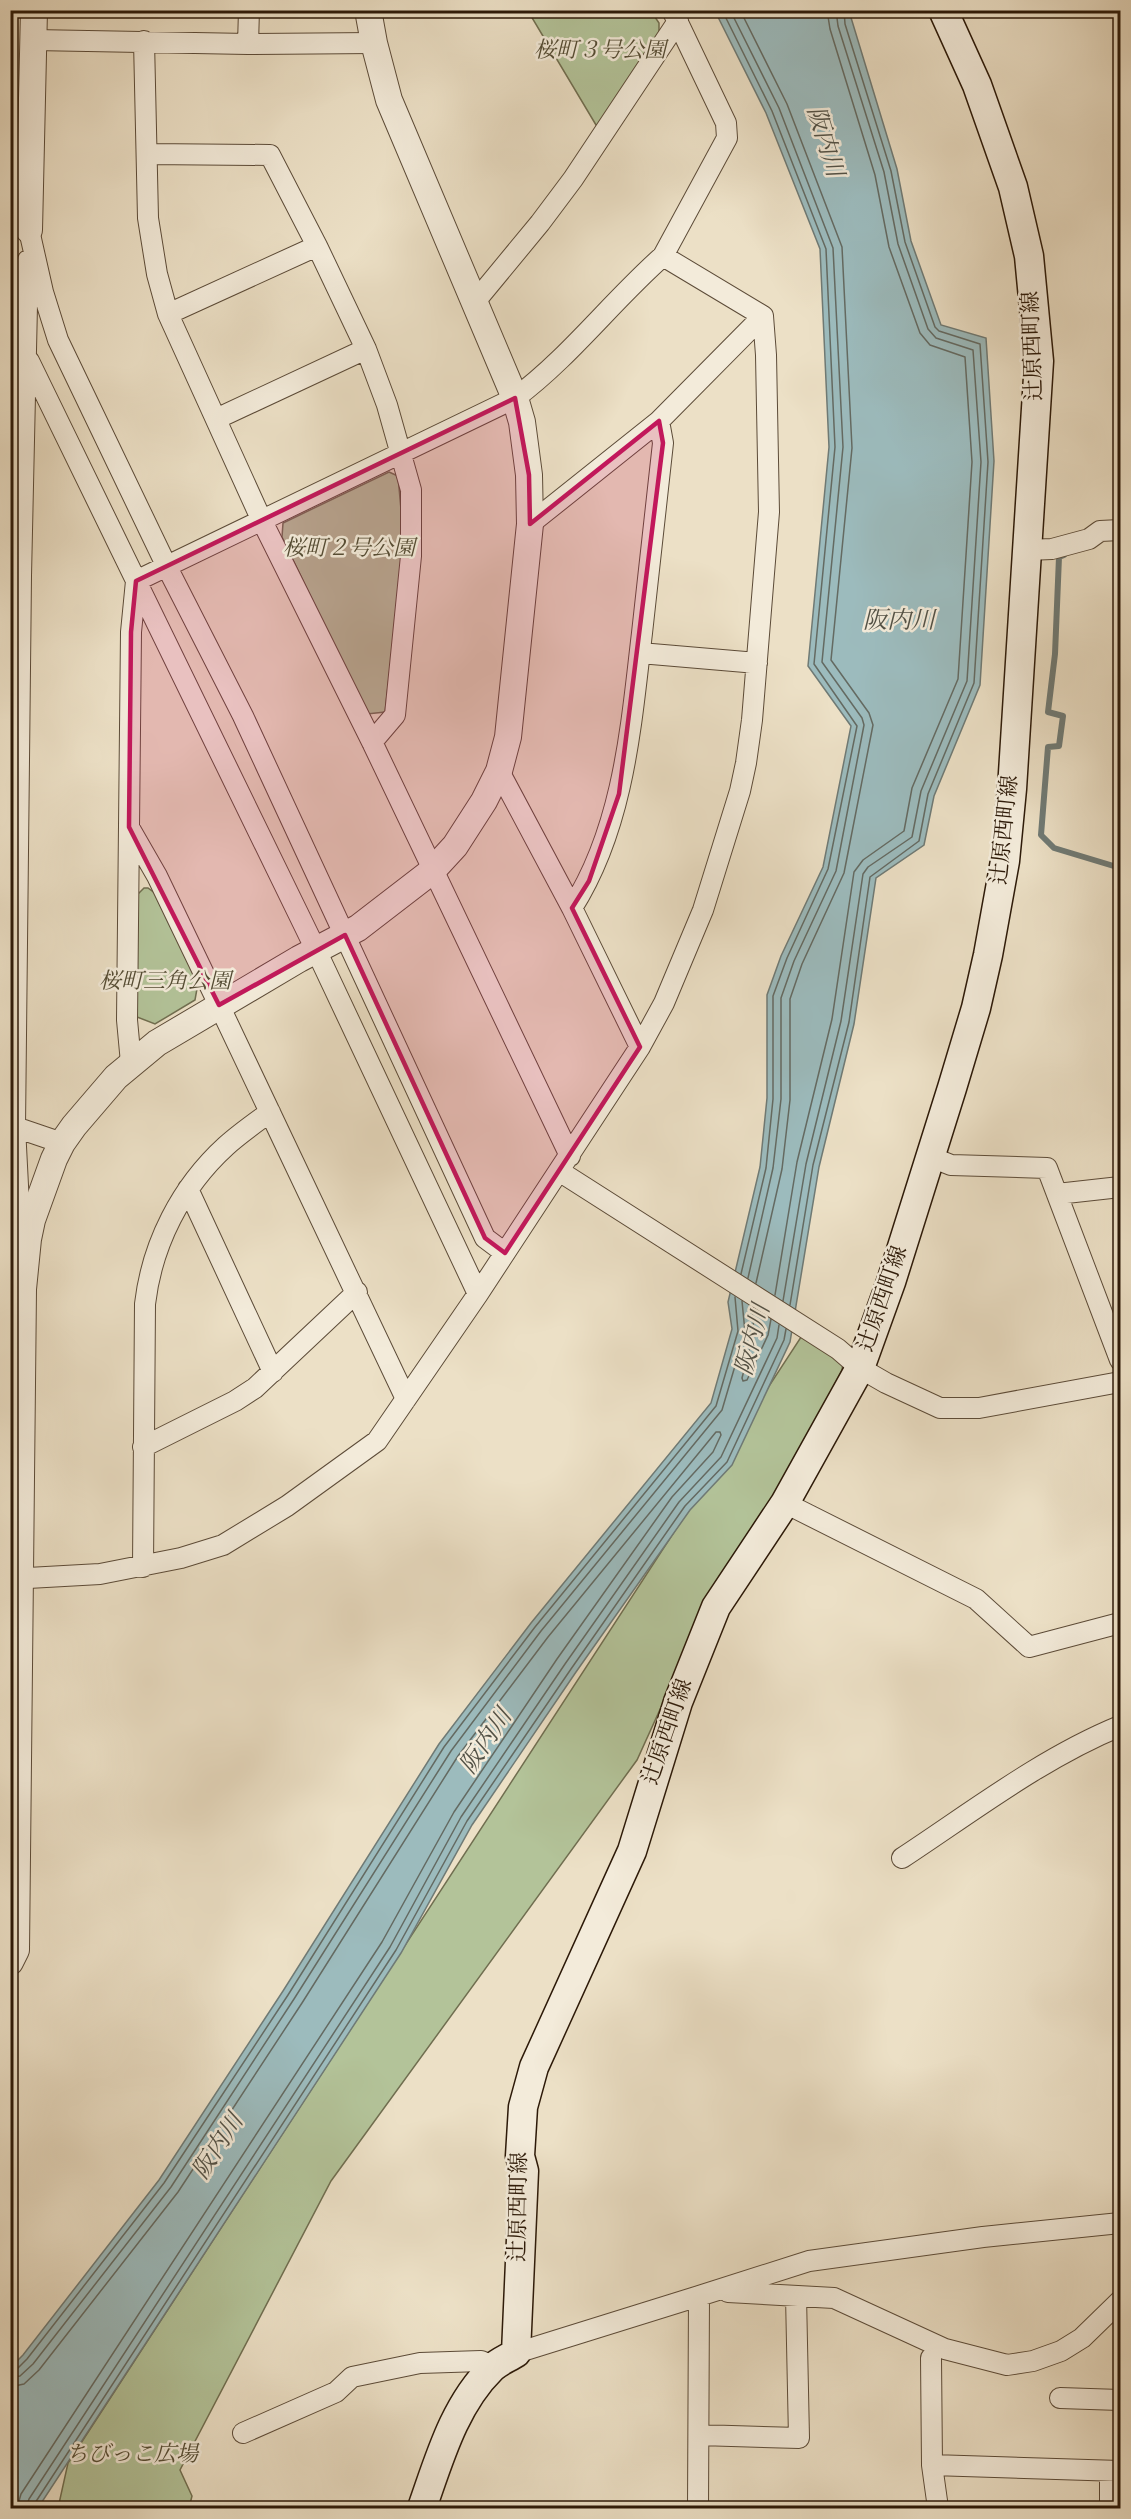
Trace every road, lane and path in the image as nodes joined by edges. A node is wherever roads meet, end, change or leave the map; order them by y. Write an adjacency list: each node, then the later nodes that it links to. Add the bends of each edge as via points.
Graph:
1 (34, 10): 6 (street)
2 (249, 10): 9 (street)
3 (369, 10): 8 (street)
4 (943, 10): 26 (main road, 辻原西町線, via 977,85 1013,187 1029,256 1039,361)
5 (675, 16): 13 (street, via 726,123 728,138); 14 (street, via 573,179)
6 (34, 40): 7 (street); 11 (street)
7 (144, 41): 9 (street); 10 (street)
8 (374, 43): 9 (street); 14 (street, via 389,100)
9 (248, 44)
10 (147, 154): 12 (street, via 270,155); 15 (street, via 150,234)
11 (29, 230): 18 (street); 27 (street, via 58,340)
12 (317, 246): 15 (street); 17 (street)
13 (663, 256): 16 (street); 19 (street, via 541,378)
14 (474, 303): 19 (street)
15 (168, 314): 20 (street)
16 (763, 316): 21 (street); 31 (street, via 769,512)
17 (366, 349): 20 (street); 22 (street)
18 (26, 355): 28 (street); 29 (street)
19 (515, 398): 22 (street); 24 (street, via 530,475)
20 (216, 419): 23 (street)
21 (659, 421): 24 (street); 30 (street, via 663,443)
22 (401, 453): 23 (street); 32 (street, via 412,508 405,624 394,714)
23 (262, 521): 27 (street); 32 (street)
24 (530, 524): 33 (street, via 514,701)
25 (1120, 530): 26 (street, via 1100,531 1089,539 1052,549)
26 (1027, 550): 45 (main road, 辻原西町線, via 1005,861 976,1008)
27 (167, 567): 29 (street); 37 (street, via 243,716)
28 (16, 576): 43 (street)
29 (136, 581): 34 (street, via 131,632); 38 (street)
30 (640, 653): 31 (street); 36 (street, via 619,794 589,881)
31 (757, 663): 40 (street, via 746,763 716,871 686,954)
32 (372, 742): 35 (street)
33 (499, 771): 35 (street, via 455,846); 36 (street)
34 (129, 827): 39 (street); 41 (street, via 127,1020)
35 (432, 871): 37 (street); 46 (street)
36 (572, 908): 40 (street)
37 (345, 935): 38 (street); 50 (street, via 485,1238)
38 (316, 950): 39 (street); 53 (street)
39 (219, 1005): 41 (street); 42 (street)
40 (640, 1047): 46 (street)
41 (131, 1063): 44 (street)
42 (270, 1112): 48 (street, via 226,1146); 52 (street)
43 (15, 1127): 44 (street); 51 (street)
44 (62, 1143): 51 (street, via 32,1220)
45 (931, 1157): 49 (street, via 951,1165 1047,1168); 55 (main road, 辻原西町線)
46 (565, 1163): 50 (street); 55 (street, via 655,1234)
47 (1120, 1187): 49 (street)
48 (188, 1189): 56 (street); 59 (street, via 164,1230 148,1280)
49 (1057, 1194): 54 (street)
50 (505, 1253): 53 (street)
51 (23, 1289): 62 (street)
52 (357, 1292): 56 (street); 58 (street)
53 (478, 1294): 58 (street)
54 (1120, 1360)
55 (861, 1368): 57 (street, via 940,1408 979,1408); 60 (main road, 辻原西町線)
56 (273, 1372): 59 (street, via 235,1401)
57 (1120, 1382)
58 (406, 1399): 61 (street, via 376,1441 287,1506 223,1545)
59 (143, 1447): 61 (street)
60 (785, 1503): 63 (street, via 976,1599 1029,1647); 72 (main road, 辻原西町線, via 716,1606 678,1702 632,1851 534,2067 523,2107 520,2156 524,2171)
61 (143, 1567): 62 (street)
62 (16, 1579): 66 (street, via 16,1950)
63 (1120, 1623)
64 (1120, 1726): 65 (street, via 1095,1736 1018,1782)
65 (902, 1858)
66 (10, 1962)
67 (1120, 2223): 68 (street, via 809,2261)
68 (708, 2294): 69 (street); 72 (street); 76 (street)
69 (796, 2296): 70 (street, via 834,2298 945,2349 1007,2365 1061,2351 1082,2338); 76 (street, via 798,2438)
70 (1120, 2301)
71 (931, 2358): 77 (street)
72 (505, 2360): 75 (street, via 420,2363 352,2377 336,2392); 79 (main road, via 472,2391 452,2426)
73 (1060, 2398): 74 (street)
74 (1120, 2400)
75 (243, 2433)
76 (699, 2435): 80 (street)
77 (932, 2465): 78 (street); 81 (street)
78 (1115, 2471): 82 (street)
79 (422, 2508)
80 (698, 2508)
81 (938, 2508)
82 (1110, 2508)

